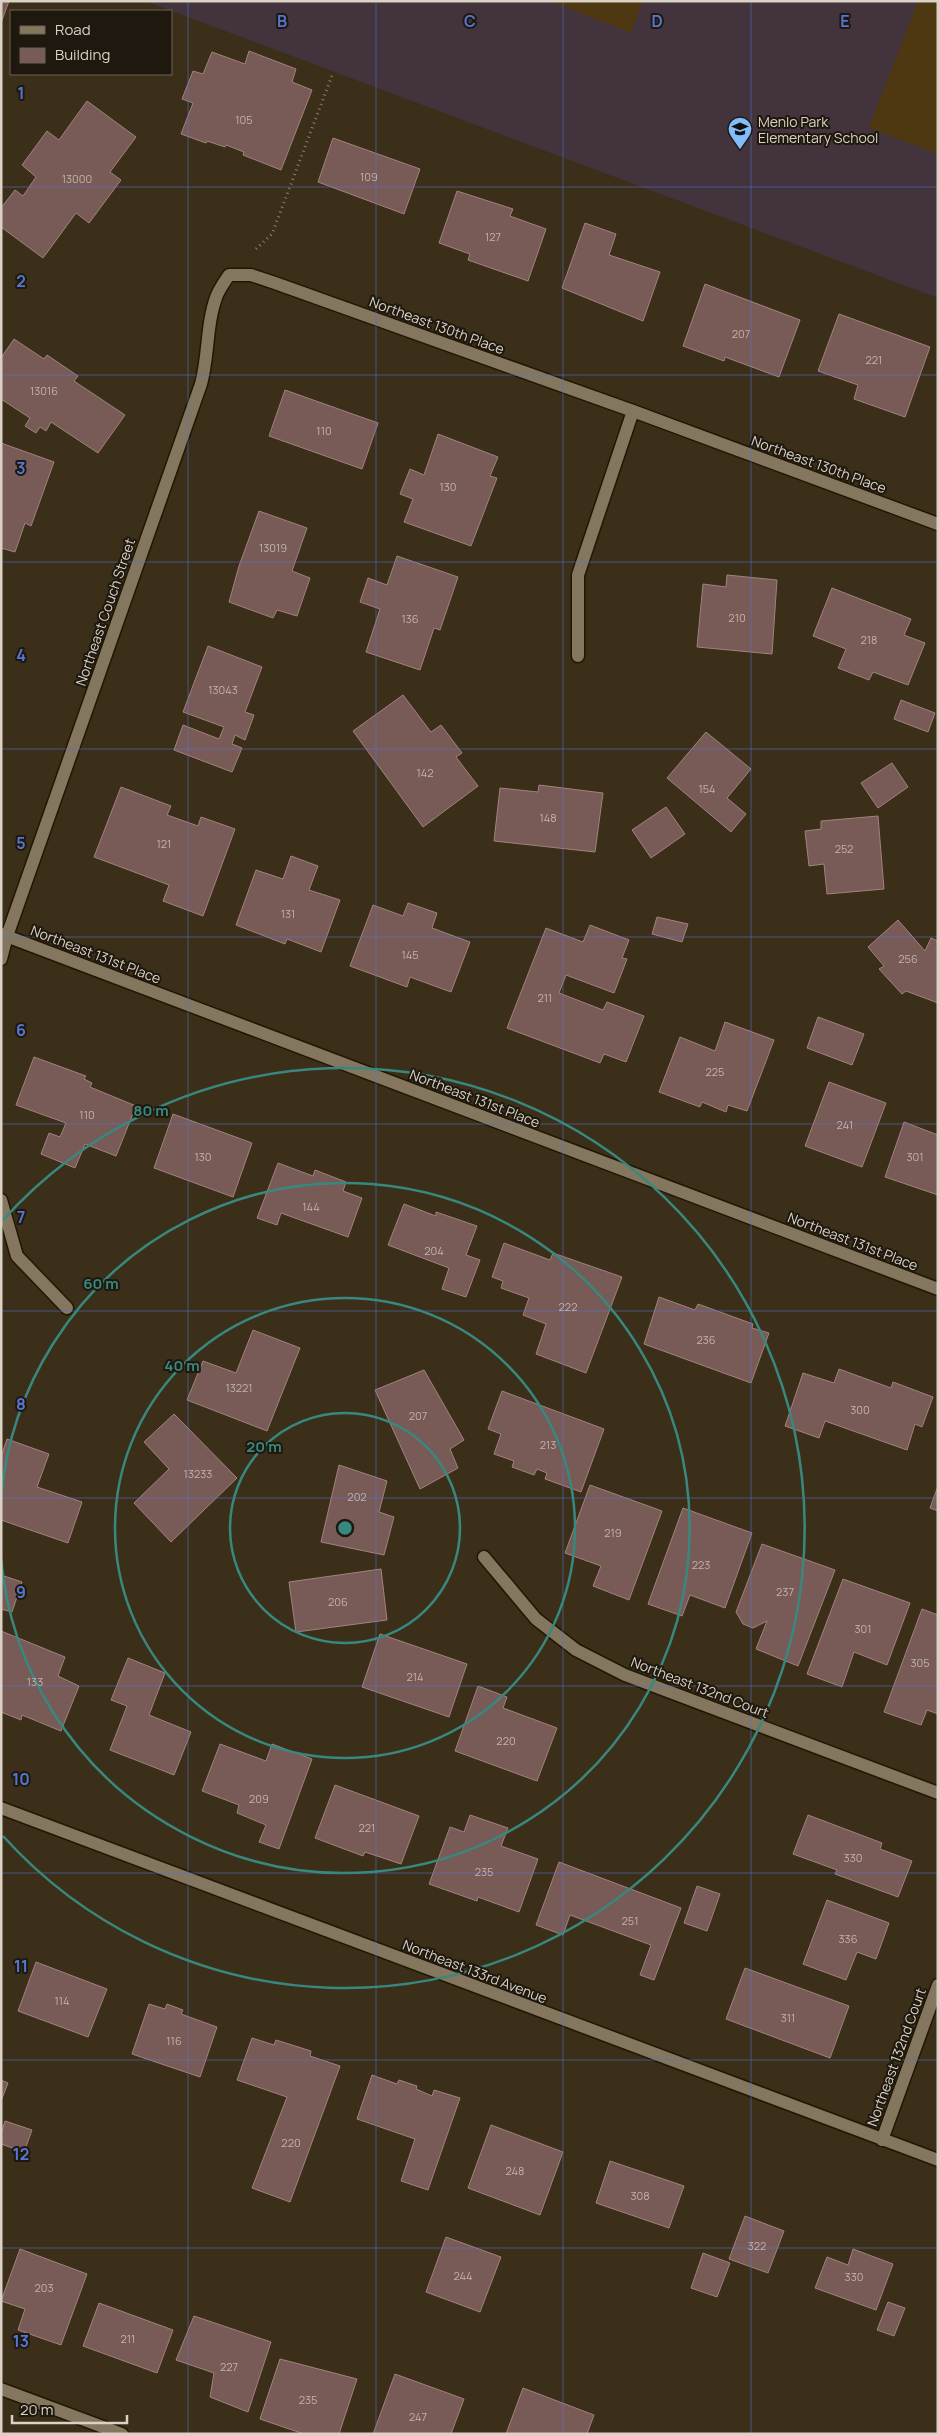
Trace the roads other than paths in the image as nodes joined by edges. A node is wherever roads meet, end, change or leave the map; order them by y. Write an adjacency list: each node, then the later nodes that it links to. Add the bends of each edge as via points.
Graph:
1 (229, 275): 2 (street, Northeast 130th Place, via 251,275); 5 (street, Northeast Couch Street, via 212,314 207,364 201,384)
2 (633, 411): 3 (street, Northeast 130th Place); 4 (street, via 578,575)
3 (938, 524)
4 (578, 656)
5 (4, 935): 6 (street, Northeast Couch Street); 8 (street, Northeast 131st Place)
6 (1, 959)
7 (1, 1200): 9 (street, via 17,1256)
8 (938, 1289)
9 (67, 1308)
10 (484, 1557): 11 (street, Northeast 132nd Court, via 536,1619 576,1650 625,1675)
11 (938, 1793)
12 (1, 1808): 14 (street, Northeast 133rd Avenue)
13 (938, 1985): 14 (street, Northeast 132nd Court)
14 (882, 2140): 15 (street, Northeast 133rd Avenue)
15 (938, 2160)
16 (1, 2389): 17 (street)
17 (122, 2434)

